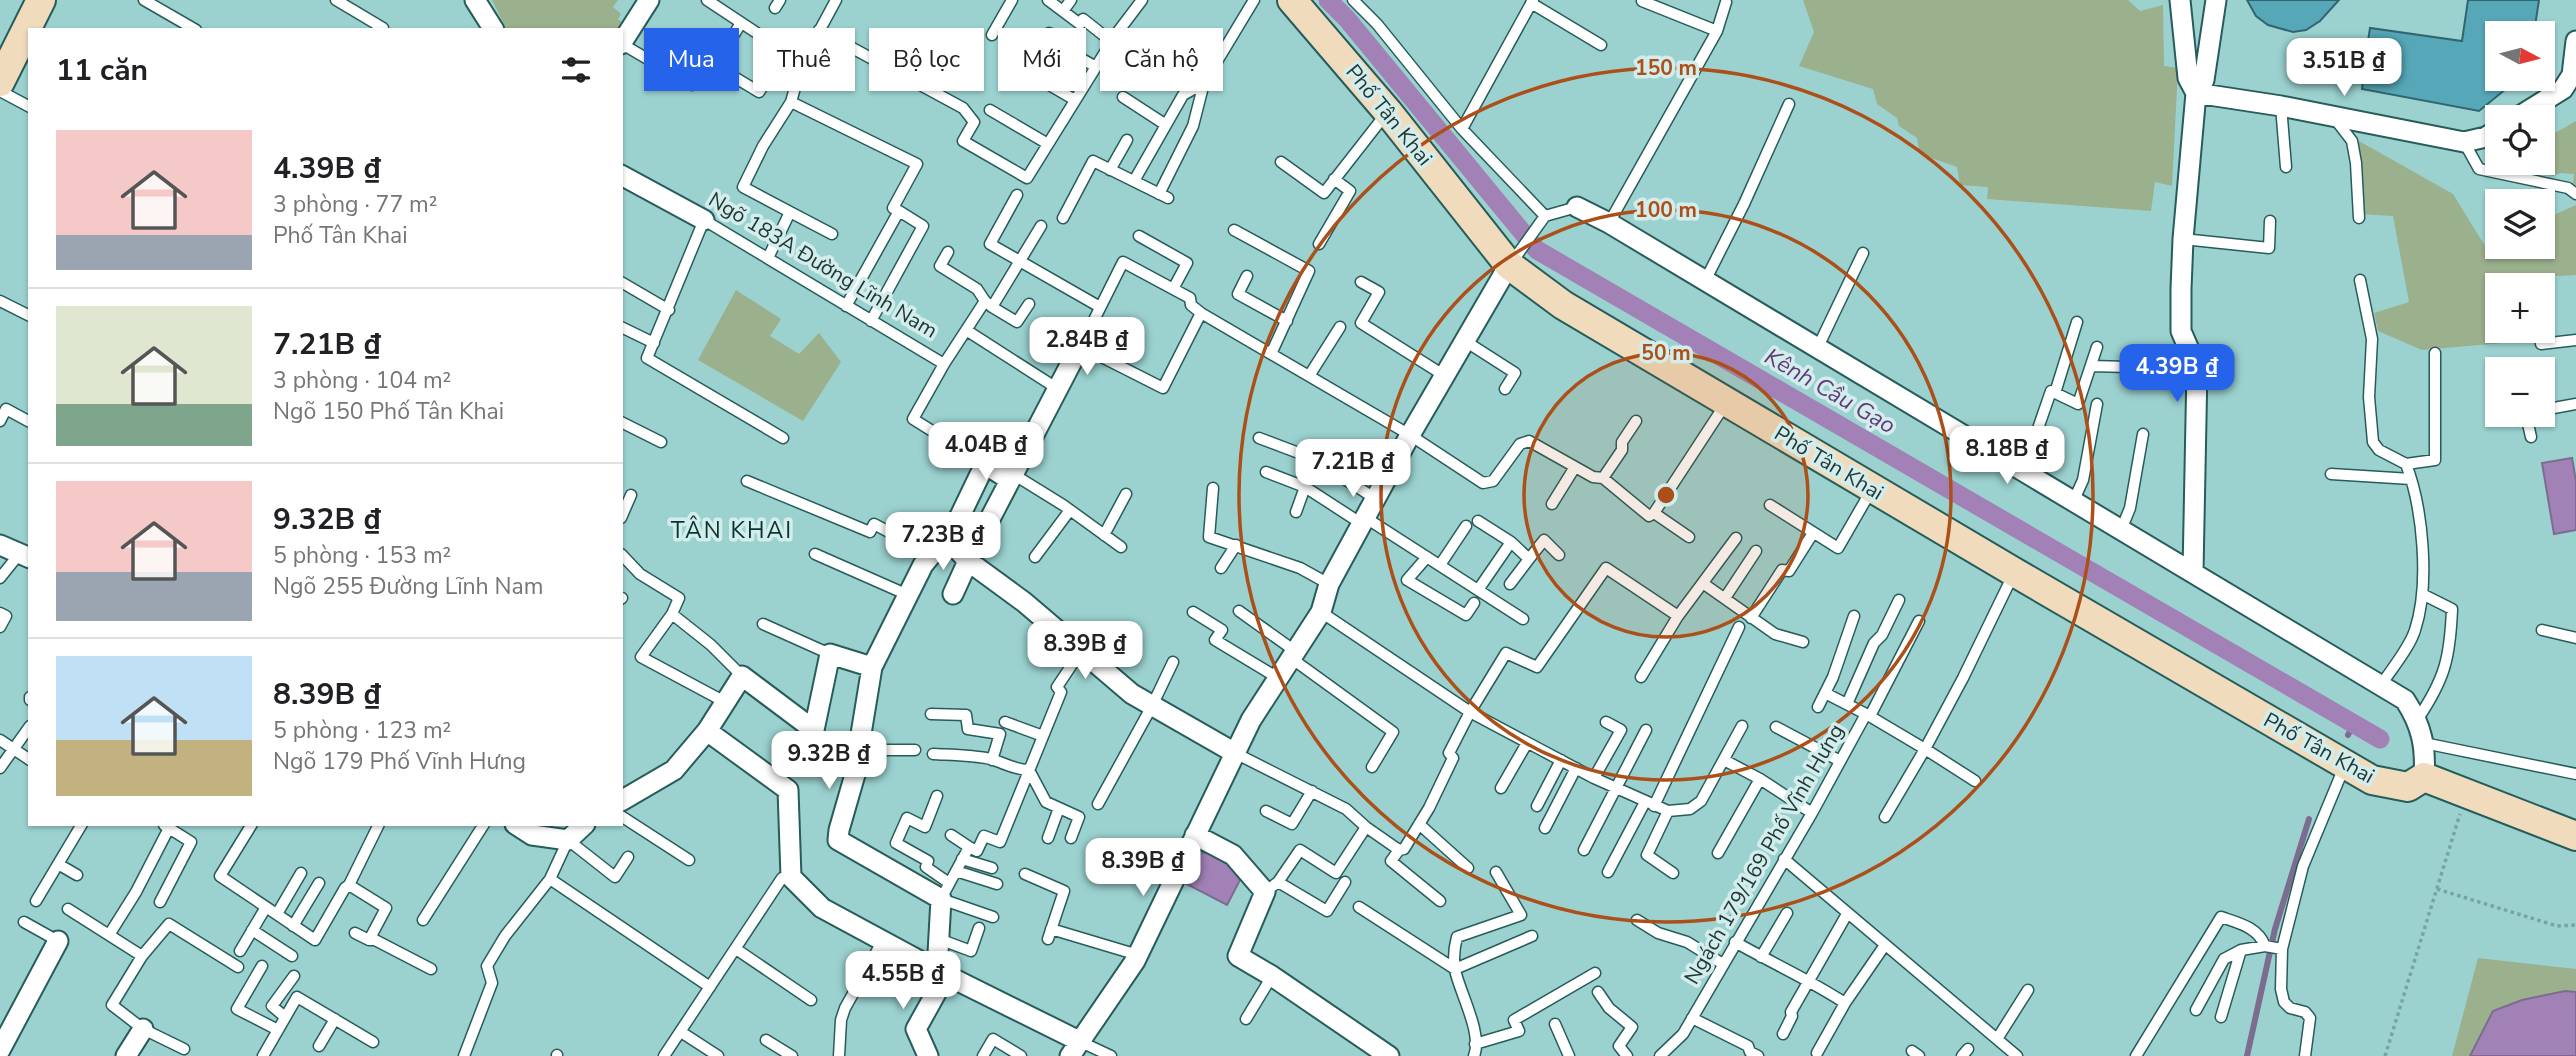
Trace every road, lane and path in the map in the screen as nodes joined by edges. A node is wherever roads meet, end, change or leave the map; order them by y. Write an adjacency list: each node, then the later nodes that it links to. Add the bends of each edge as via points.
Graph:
1 (41, 0): 22 (street)
2 (144, 0): 23 (lane)
3 (336, 0): 24 (lane)
4 (475, 0): 25 (street)
5 (649, 0): 34 (street)
6 (708, 0): 21 (lane)
7 (836, 0): 26 (lane)
8 (1012, 0): 32 (lane)
9 (1048, 0): 20 (lane)
10 (1071, 0): 20 (lane)
11 (1143, 0): 27 (lane)
12 (1254, 0): 38 (lane)
13 (1292, 0): 59 (street, Phố Tân Khai)
14 (1353, 0): 62 (lane)
15 (2216, 0): 50 (street, via 2204,80)
16 (1532, 1): 36 (lane); 62 (lane)
17 (1642, 1): 29 (lane)
18 (1726, 2): 29 (lane)
19 (2182, 2): 50 (street, via 2189,78)
20 (1063, 11): 31 (lane)
21 (741, 23): 28 (lane); 44 (lane, via 711,63)
22 (29, 28)
23 (193, 28)
24 (383, 28)
25 (493, 28)
26 (820, 28)
27 (1122, 28)
28 (753, 31)
29 (1717, 31): 83 (lane)
30 (27, 32): 43 (street)
31 (1100, 32)
32 (992, 35)
33 (2576, 41): 55 (street, via 2572,75 2563,89)
34 (623, 42)
35 (623, 45): 39 (lane)
36 (1601, 45)
37 (855, 50): 66 (lane, via 963,108 974,122 963,141 1027,178)
38 (1223, 51)
39 (644, 57)
40 (1100, 60): 42 (lane)
41 (1086, 61): 42 (lane)
42 (1096, 66): 52 (lane)
43 (0, 82)
44 (753, 88)
45 (0, 91): 56 (lane)
46 (793, 91): 53 (lane)
47 (1060, 91): 52 (lane)
48 (1190, 91): 61 (lane)
49 (1202, 91): 72 (lane, via 1193,126 1163,196)
50 (2196, 93): 57 (street); 88 (street)
51 (1123, 97): 61 (lane)
52 (1075, 100): 66 (lane)
53 (790, 102): 76 (lane, via 917,164 893,208); 77 (lane, via 743,187)
54 (1789, 104): 97 (lane)
55 (2537, 105)
56 (28, 106)
57 (2281, 106): 60 (street); 68 (lane)
58 (990, 110): 66 (lane)
59 (1388, 112): 71 (lane); 93 (street, Phố Tân Khai)
60 (2332, 116): 65 (street); 79 (lane, via 2352,141)
61 (1166, 125): 72 (lane)
62 (1462, 129): 80 (lane)
63 (2485, 137): 65 (street)
64 (1127, 140): 69 (lane)
65 (2464, 142): 73 (lane, via 2479,169 2568,188)
66 (1048, 144)
67 (1282, 162): 71 (lane, via 1324,193)
68 (2286, 167)
69 (1110, 170): 72 (lane); 78 (lane, via 1093,161)
70 (623, 176): 81 (street, Ngõ 183A Đường Lĩnh Nam)
71 (1334, 179): 89 (lane, via 1350,191)
72 (1134, 181)
73 (2576, 194)
74 (1017, 195): 94 (lane, via 990,244)
75 (1577, 207): 80 (lane); 83 (street)
76 (899, 211): 104 (lane); 109 (lane, via 923,226)
77 (790, 212): 86 (lane); 92 (lane)
78 (1063, 218)
79 (2358, 218)
80 (1542, 219): 93 (lane)
81 (704, 220): 92 (lane, Ngõ 183A Đường Lĩnh Nam); 106 (lane)
82 (2270, 220): 88 (lane, via 2270,248)
83 (1609, 223): 97 (street)
84 (1041, 226): 94 (lane, Ngõ 183A Đường Lĩnh Nam)
85 (1234, 230): 110 (lane, via 1309,271)
86 (832, 234)
87 (1139, 236): 100 (lane, via 1188,263)
88 (2183, 239): 197 (street, via 2181,331 2197,368)
89 (1319, 244)
90 (948, 252): 102 (lane, via 940,266 977,289)
91 (1863, 253): 122 (lane)
92 (768, 258): 104 (lane, Ngõ 183A Đường Lĩnh Nam)
93 (1513, 259): 117 (street); 133 (street, Phố Tân Khai, via 1563,305)
94 (1019, 260): 102 (lane, Ngõ 183A Đường Lĩnh Nam); 105 (lane)
95 (1247, 275): 110 (lane, via 1238,293)
96 (2360, 280): 149 (lane, via 2372,339 2368,397 2373,442)
97 (1705, 281): 122 (street)
98 (1361, 282): 129 (lane, via 1380,292 1361,323)
99 (623, 283): 106 (lane)
100 (1173, 289): 105 (lane, via 1123,262); 107 (lane, via 1190,298)
101 (0, 301): 108 (lane)
102 (988, 304): 103 (lane, via 1017,323); 115 (lane, Ngõ 183A Đường Lĩnh Nam)
103 (1030, 304)
104 (846, 306): 109 (lane, Ngõ 183A Đường Lĩnh Nam)
105 (1100, 307): 112 (lane)
106 (668, 310): 118 (lane)
107 (1201, 313): 120 (lane, via 1163,388); 124 (lane)
108 (28, 315)
109 (871, 321): 125 (lane, Ngõ 183A Đường Lĩnh Nam)
110 (1287, 321): 124 (lane)
111 (2077, 322): 132 (lane)
112 (1091, 326)
113 (1340, 327): 128 (lane)
114 (623, 328): 118 (lane)
115 (966, 330): 125 (lane, Ngõ 183A Đường Lĩnh Nam); 130 (lane)
116 (2576, 340): 119 (lane)
117 (1465, 341): 129 (street); 131 (lane, via 1515,373)
118 (654, 344): 145 (lane, via 647,358)
119 (2541, 344)
120 (1080, 346): 130 (street)
121 (2097, 347): 126 (lane)
122 (1817, 349): 152 (street)
123 (2435, 353): 149 (lane, via 2435,460)
124 (1271, 354): 128 (lane)
125 (944, 364): 148 (lane, via 913,419)
126 (2091, 366): 127 (lane); 132 (lane, via 2078,404)
127 (2129, 368)
128 (1309, 376): 143 (lane)
129 (1445, 376): 143 (street)
130 (1058, 389): 154 (street)
131 (1505, 389)
132 (2055, 393): 152 (lane, via 2051,391)
133 (1727, 402): 160 (street, Phố Tân Khai); 170 (lane)
134 (2097, 404): 164 (lane, via 2083,480)
135 (2576, 404): 136 (lane)
136 (2555, 408)
137 (0, 421): 138 (lane, via 6,409)
138 (28, 421)
139 (1636, 421): 155 (lane)
140 (623, 423): 147 (lane)
141 (2528, 427): 144 (lane)
142 (2143, 434): 174 (lane, via 2130,508)
143 (1410, 435): 150 (lane, via 1483,483 1493,481 1524,441); 163 (street)
144 (2530, 437)
145 (783, 438)
146 (1259, 438): 163 (lane, via 1312,458)
147 (662, 442)
148 (985, 464): 154 (street); 177 (street)
149 (2406, 464): 156 (lane)
150 (1575, 467): 155 (lane); 165 (lane)
151 (1266, 472): 159 (lane)
152 (2023, 472): 164 (street)
153 (2332, 474): 156 (lane)
154 (1011, 477): 167 (lane); 193 (street)
155 (1603, 478): 170 (lane, via 1646,515)
156 (2412, 479): 204 (lane, via 2423,554)
157 (747, 481): 186 (lane, via 870,532 874,524)
158 (1213, 488): 182 (lane, via 1209,537)
159 (1305, 488): 168 (lane); 171 (lane)
160 (1872, 489): 175 (lane, via 1838,548); 196 (street, Phố Tân Khai)
161 (1126, 494): 176 (lane)
162 (631, 495): 169 (lane)
163 (1376, 499): 171 (street)
164 (2073, 502): 174 (street)
165 (1552, 504)
166 (1770, 505): 175 (lane)
167 (1070, 510): 176 (lane); 190 (lane)
168 (1296, 512)
169 (623, 513)
170 (1654, 513): 178 (lane)
171 (1364, 521): 191 (lane); 199 (street)
172 (1478, 521): 180 (lane)
173 (1466, 526): 194 (lane)
174 (2121, 531): 197 (street)
175 (1813, 533): 216 (lane)
176 (1104, 535): 183 (lane)
177 (946, 537): 186 (street); 193 (street)
178 (1689, 537)
179 (1736, 538): 201 (lane)
180 (1511, 542): 192 (lane); 202 (lane)
181 (0, 545): 187 (street)
182 (1236, 545): 195 (lane); 199 (lane, via 1300,568)
183 (1121, 547)
184 (1756, 551): 206 (lane)
185 (815, 554): 205 (lane)
186 (930, 554): 205 (street)
187 (25, 555): 198 (lane)
188 (1559, 555): 192 (lane, via 1544,540)
189 (623, 556): 213 (lane, via 640,574 680,598)
190 (1035, 557)
191 (1427, 557): 194 (lane); 208 (lane, via 1407,580 1466,615)
192 (1529, 559): 200 (lane)
193 (968, 561): 203 (street); 225 (street)
194 (1440, 565): 202 (lane)
195 (1221, 568)
196 (2014, 572): 255 (lane); 266 (street, Phố Tân Khai)
197 (2193, 572): 233 (street)
198 (0, 578)
199 (1329, 584): 211 (street)
200 (1510, 584)
201 (1704, 584): 206 (lane); 214 (lane)
202 (1478, 590): 217 (lane)
203 (953, 594)
204 (2422, 594): 233 (lane, via 2415,632); 242 (lane, via 2452,609 2450,652 2435,694)
205 (908, 595): 229 (street)
206 (1725, 598): 216 (lane)
207 (1899, 600): 236 (lane)
208 (1474, 603)
209 (1239, 611): 227 (lane)
210 (1193, 612): 232 (lane, via 1222,629 1215,640)
211 (1321, 612): 227 (street); 239 (lane)
212 (0, 613): 221 (lane, via 6,617)
213 (672, 614): 230 (lane); 235 (lane, via 640,657)
214 (1678, 616): 231 (lane); 239 (lane, via 1605,568 1536,667 1507,649)
215 (1854, 616): 234 (lane)
216 (1751, 618): 224 (lane, via 1776,634)
217 (1523, 619)
218 (1919, 621): 241 (lane)
219 (763, 624): 226 (lane)
220 (1739, 626): 283 (lane)
221 (0, 627)
222 (2542, 630): 223 (lane)
223 (2576, 638)
224 (1803, 642)
225 (1081, 651): 237 (street); 250 (lane, via 1057,687 1061,691)
226 (830, 654): 229 (street); 230 (street, via 814,730)
227 (1293, 655): 232 (street); 268 (lane, via 1393,732)
228 (1173, 662): 237 (lane)
229 (872, 667): 257 (street)
230 (742, 676): 235 (street)
231 (1641, 677)
232 (1278, 678): 258 (street)
233 (2381, 685): 242 (street, via 2405,700)
234 (1825, 693): 236 (lane); 238 (lane)
235 (725, 702): 249 (street)
236 (1847, 704): 241 (lane)
237 (1152, 706): 258 (street); 282 (lane)
238 (1818, 707)
239 (1470, 712): 252 (lane); 291 (lane, via 1449,752 1453,758)
240 (931, 714): 262 (lane, via 966,715 968,729 1000,734)
241 (1868, 715): 255 (lane, Ngách 179/169 Phố Vĩnh Hưng); 265 (lane, Ngách 179/169 Phố Vĩnh Hưng)
242 (2417, 720): 253 (street)
243 (1005, 722): 250 (lane)
244 (1606, 722): 273 (lane, via 1620,730)
245 (1742, 726): 264 (lane)
246 (1776, 727): 265 (lane)
247 (28, 729): 254 (lane)
248 (1646, 730): 276 (lane)
249 (707, 731): 281 (street, via 674,770); 327 (street, via 788,790)
250 (1043, 736): 270 (lane)
251 (0, 740): 254 (lane)
252 (1527, 743): 263 (lane); 277 (lane)
253 (2424, 743): 271 (lane); 272 (street)
254 (13, 749): 260 (lane); 267 (lane)
255 (1925, 749): 275 (lane, Ngách 179/169 Phố Vĩnh Hưng); 290 (lane)
256 (915, 750): 257 (lane)
257 (862, 751): 261 (lane, via 839,743); 335 (street, via 838,840)
258 (1235, 753): 278 (lane); 302 (street)
259 (933, 754): 262 (lane)
260 (28, 759)
261 (830, 759)
262 (992, 760): 270 (lane)
263 (1561, 760): 269 (lane); 284 (lane)
264 (1724, 760): 274 (lane); 287 (lane, via 1697,804)
265 (1840, 761): 288 (lane, Ngách 179/169 Phố Vĩnh Hưng)
266 (2345, 765): 272 (street, Phố Tân Khai, via 2389,785 2408,787); 366 (lane, via 2303,866)
267 (0, 768)
268 (1371, 768)
269 (1576, 768): 273 (lane); 300 (lane)
270 (1029, 770): 285 (lane, via 1046,802); 307 (lane, via 1000,842 984,836 977,851)
271 (2576, 774)
272 (2424, 777): 279 (street)
273 (1594, 778): 276 (lane)
274 (1760, 779): 288 (lane); 311 (lane)
275 (1975, 781)
276 (1616, 788): 283 (lane); 310 (lane)
277 (1501, 789)
278 (1312, 791): 286 (lane, via 1292,824); 299 (lane, via 1346,809)
279 (2465, 794): 303 (street); 334 (path)
280 (937, 796): 335 (lane, via 925,827 907,818 896,844 928,861 926,867)
281 (623, 800)
282 (1098, 804)
283 (1649, 804): 287 (lane); 322 (lane)
284 (1537, 806)
285 (1059, 808): 304 (lane); 305 (lane, via 1079,817)
286 (1266, 811)
287 (1668, 811): 324 (lane, via 1647,855)
288 (1812, 813): 314 (lane, Ngách 179/169 Phố Vĩnh Hưng)
289 (623, 817): 315 (lane)
290 (1885, 817)
291 (1419, 824): 309 (lane); 319 (lane)
292 (81, 826): 316 (lane)
293 (166, 826): 338 (lane, via 191,842); 355 (lane, via 136,891)
294 (251, 826): 339 (lane, via 220,876)
295 (378, 826): 332 (lane)
296 (483, 826): 346 (lane)
297 (518, 826): 306 (street, via 532,835)
298 (583, 826): 306 (street)
299 (1366, 827): 309 (lane); 333 (lane, via 1336,873 1300,850)
300 (1545, 828)
301 (951, 835): 307 (lane)
302 (1195, 835): 318 (street); 333 (street, via 1233,855)
303 (2576, 836)
304 (1048, 838)
305 (1071, 838)
306 (568, 840): 312 (lane, via 615,877); 328 (lane)
307 (969, 847): 313 (lane)
308 (1140, 850): 318 (lane)
309 (1399, 850): 337 (lane, via 1391,860)
310 (1584, 850)
311 (1718, 853)
312 (628, 857)
313 (962, 859): 317 (lane); 320 (lane)
314 (1784, 859): 343 (lane); 362 (lane, Ngách 179/169 Phố Vĩnh Hưng)
315 (689, 860)
316 (58, 863): 326 (lane); 336 (lane)
317 (992, 868)
318 (1180, 868): 369 (street)
319 (1468, 868)
320 (956, 871): 331 (lane); 335 (lane)
321 (1496, 872): 377 (lane, via 1521,915 1457,937)
322 (1608, 872)
323 (301, 873): 344 (lane)
324 (1674, 873)
325 (1024, 874): 352 (lane, via 1064,891)
326 (77, 875)
327 (791, 877): 361 (street, via 822,908); 365 (lane, via 782,878)
328 (550, 879): 384 (lane); 413 (lane, via 487,966 492,983)
329 (1345, 882): 333 (lane, via 1327,911)
330 (318, 883): 350 (lane)
331 (997, 884)
332 (349, 885): 350 (lane, via 315,940); 359 (lane, via 386,908)
333 (1271, 887): 381 (street, via 1238,956)
334 (2437, 889): 349 (path, via 2557,926); 430 (path)
335 (945, 891): 345 (lane); 357 (street)
336 (36, 901)
337 (1440, 901)
338 (160, 902)
339 (266, 907): 344 (lane); 353 (lane)
340 (1359, 907): 377 (lane)
341 (68, 909): 355 (lane)
342 (1787, 913): 372 (lane)
343 (1847, 914): 363 (lane); 382 (lane)
344 (277, 915): 350 (lane)
345 (993, 917)
346 (423, 920)
347 (1637, 920): 373 (lane)
348 (24, 922): 360 (lane)
349 (2576, 925)
350 (293, 926)
351 (979, 928): 357 (lane, via 971,951)
352 (1051, 929): 358 (lane); 369 (lane)
353 (252, 930): 368 (lane); 371 (lane)
354 (355, 933): 359 (lane)
355 (109, 935): 370 (lane)
356 (1532, 936): 377 (lane)
357 (939, 939): 378 (street)
358 (1048, 939)
359 (369, 940): 376 (lane)
360 (58, 941): 408 (street)
361 (882, 942): 378 (street); 417 (lane, via 845,1008)
362 (1735, 942): 372 (lane); 373 (lane, Ngách 179/169 Phố Vĩnh Hưng)
363 (1885, 945): 389 (lane); 401 (lane)
364 (2265, 946): 366 (lane); 367 (lane); 428 (lane, via 2260,935 2247,926 2221,917)
365 (736, 949): 384 (lane); 388 (lane)
366 (2282, 949): 429 (lane, via 2284,1002 2310,1018)
367 (2241, 950): 390 (lane, via 2224,959); 392 (lane)
368 (240, 951)
369 (1138, 955): 407 (street)
370 (142, 956): 375 (lane, via 169,924); 397 (lane, via 113,1005)
371 (292, 956)
372 (1761, 957): 382 (lane)
373 (1723, 964): 393 (lane, Ngách 179/169 Phố Vĩnh Hưng)
374 (262, 966): 398 (lane, via 237,1009)
375 (238, 967)
376 (431, 969)
377 (1455, 969): 404 (lane)
378 (942, 973): 407 (street); 410 (street, via 916,1029)
379 (1595, 973): 404 (lane, via 1514,1020 1519,1031)
380 (294, 976): 383 (lane)
381 (1272, 976): 395 (lane); 421 (street)
382 (1808, 981): 389 (lane); 400 (lane)
383 (284, 987): 387 (lane); 391 (lane, via 272,1006)
384 (710, 987): 399 (lane)
385 (2028, 990): 401 (lane)
386 (1598, 992): 424 (lane, via 1632,1027 1619,1046)
387 (297, 997): 391 (lane); 394 (lane)
388 (811, 1000)
389 (1845, 1003): 409 (lane)
390 (2196, 1010)
391 (285, 1017): 398 (lane)
392 (2221, 1017)
393 (1692, 1018): 425 (lane, Ngách 179/169 Phố Vĩnh Hưng); 426 (lane, via 1748,1046)
394 (335, 1019): 403 (lane); 405 (lane)
395 (1246, 1019)
396 (1555, 1024): 423 (lane)
397 (142, 1029): 406 (lane); 411 (street)
398 (278, 1030): 412 (lane)
399 (681, 1032): 414 (lane); 415 (lane)
400 (1783, 1034)
401 (1997, 1039): 427 (lane)
402 (766, 1040): 416 (lane)
403 (373, 1042)
404 (1475, 1044): 422 (lane)
405 (319, 1046)
406 (184, 1049)
407 (1075, 1049): 420 (lane)
408 (0, 1050)
409 (1817, 1053)
410 (923, 1054)
411 (126, 1056)
412 (263, 1056)
413 (464, 1056)
414 (664, 1056)
415 (718, 1056)
416 (792, 1056)
417 (839, 1056)
418 (984, 1056): 419 (lane, via 993,1039)
419 (1021, 1056)
420 (1111, 1056)
421 (1389, 1056)
422 (1474, 1056)
423 (1569, 1056)
424 (1627, 1056)
425 (1660, 1056)
426 (1758, 1056)
427 (2017, 1056)
428 (2136, 1056)
429 (2305, 1056)
430 (2385, 1056)

